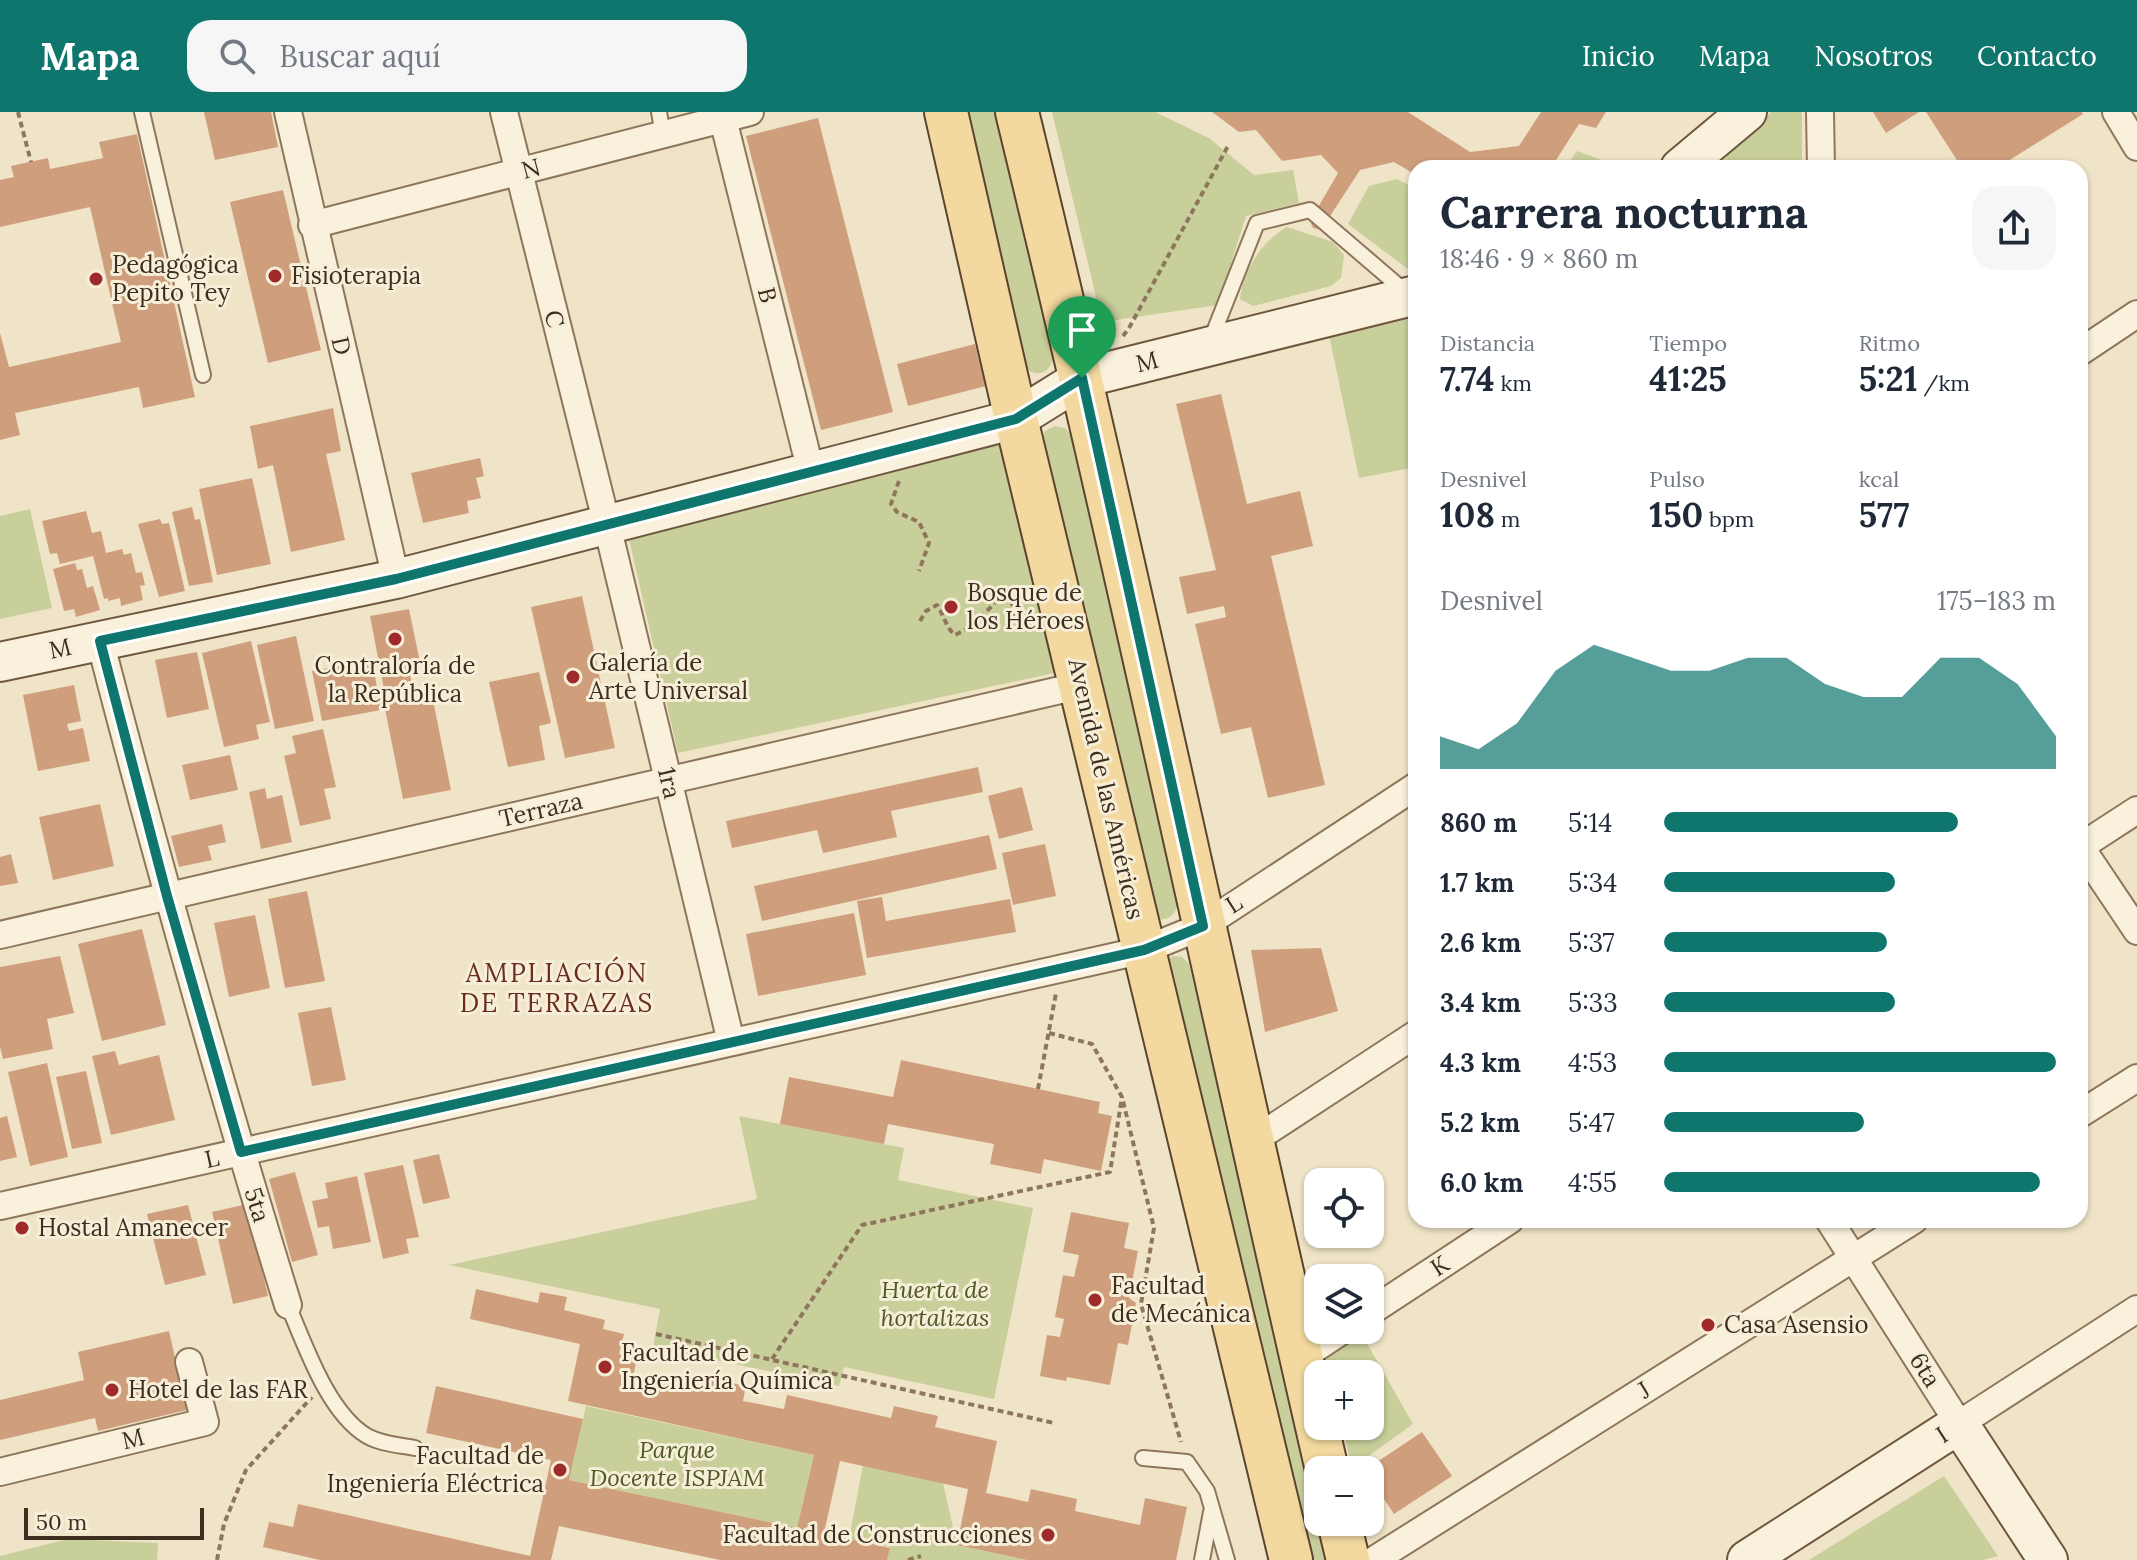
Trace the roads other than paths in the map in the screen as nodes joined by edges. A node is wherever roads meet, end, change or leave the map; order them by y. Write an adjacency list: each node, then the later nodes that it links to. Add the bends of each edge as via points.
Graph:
1 (142, 112): 22 (lane)
2 (288, 112): 16 (street, D)
3 (504, 112): 15 (street, C)
4 (750, 112): 10 (street, N)
5 (946, 112): 24 (main road, Avenida de las Américas)
6 (1017, 112): 23 (main road)
7 (1747, 112): 13 (street)
8 (1820, 112): 14 (street)
9 (2116, 112): 12 (street)
10 (723, 119): 11 (street, N); 25 (street, B)
11 (661, 123): 15 (street, N)
12 (2137, 147)
13 (1690, 160)
14 (1821, 160)
15 (517, 173): 16 (street, N); 26 (street, C)
16 (312, 225): 27 (street, D)
17 (1408, 291): 20 (lane, via 1310,210 1257,223)
18 (1408, 296): 20 (street, M)
19 (2137, 314): 21 (street)
20 (1209, 346): 23 (street, M)
21 (2088, 347)
22 (203, 375)
23 (1082, 378): 24 (street, M); 37 (main road)
24 (1016, 419): 25 (street, M); 30 (main road, Avenida de las Américas)
25 (811, 472): 26 (street, M)
26 (607, 525): 27 (street, M); 31 (street, 1ra)
27 (396, 579): 28 (street, M)
28 (100, 641): 29 (street, M); 36 (street, 5ta)
29 (0, 662)
30 (1082, 685): 31 (street, Terraza); 40 (main road, Avenida de las Américas)
31 (668, 781): 36 (street, Terraza); 42 (street, 1ra)
32 (1408, 791): 37 (street, L)
33 (2137, 810): 34 (street)
34 (2088, 841)
35 (2088, 858): 38 (street)
36 (167, 896): 39 (street, Terraza); 46 (street, 5ta)
37 (1203, 926): 40 (street, L); 45 (main road)
38 (2137, 931)
39 (0, 935)
40 (1144, 950): 42 (street, L); 67 (main road, Avenida de las Américas)
41 (1408, 1039): 45 (street)
42 (731, 1042): 46 (street, L)
43 (2137, 1078): 44 (street)
44 (2088, 1109)
45 (1251, 1142): 56 (main road)
46 (241, 1152): 47 (street, L); 53 (street, 5ta)
47 (0, 1206)
48 (1498, 1228): 52 (street, K)
49 (1834, 1228): 51 (street, 6ta)
50 (1902, 1228): 51 (street, J)
51 (1855, 1258): 58 (street, 6ta); 69 (street, J)
52 (1384, 1303)
53 (288, 1305): 59 (lane, via 342,1413 366,1436)
54 (2137, 1309): 58 (street, I)
55 (1322, 1344): 56 (street)
56 (1301, 1358): 60 (main road)
57 (189, 1362): 62 (street, M, via 205,1422)
58 (1959, 1424): 70 (street, I); 71 (street, 6ta)
59 (415, 1448)
60 (1324, 1456)
61 (1143, 1458): 63 (lane, via 1187,1462)
62 (0, 1472)
63 (1212, 1508): 65 (lane); 66 (lane)
64 (1342, 1536): 68 (main road)
65 (1202, 1560)
66 (1227, 1560)
67 (1291, 1560)
68 (1348, 1560)
69 (1374, 1560)
70 (1747, 1560)
71 (2048, 1560)

